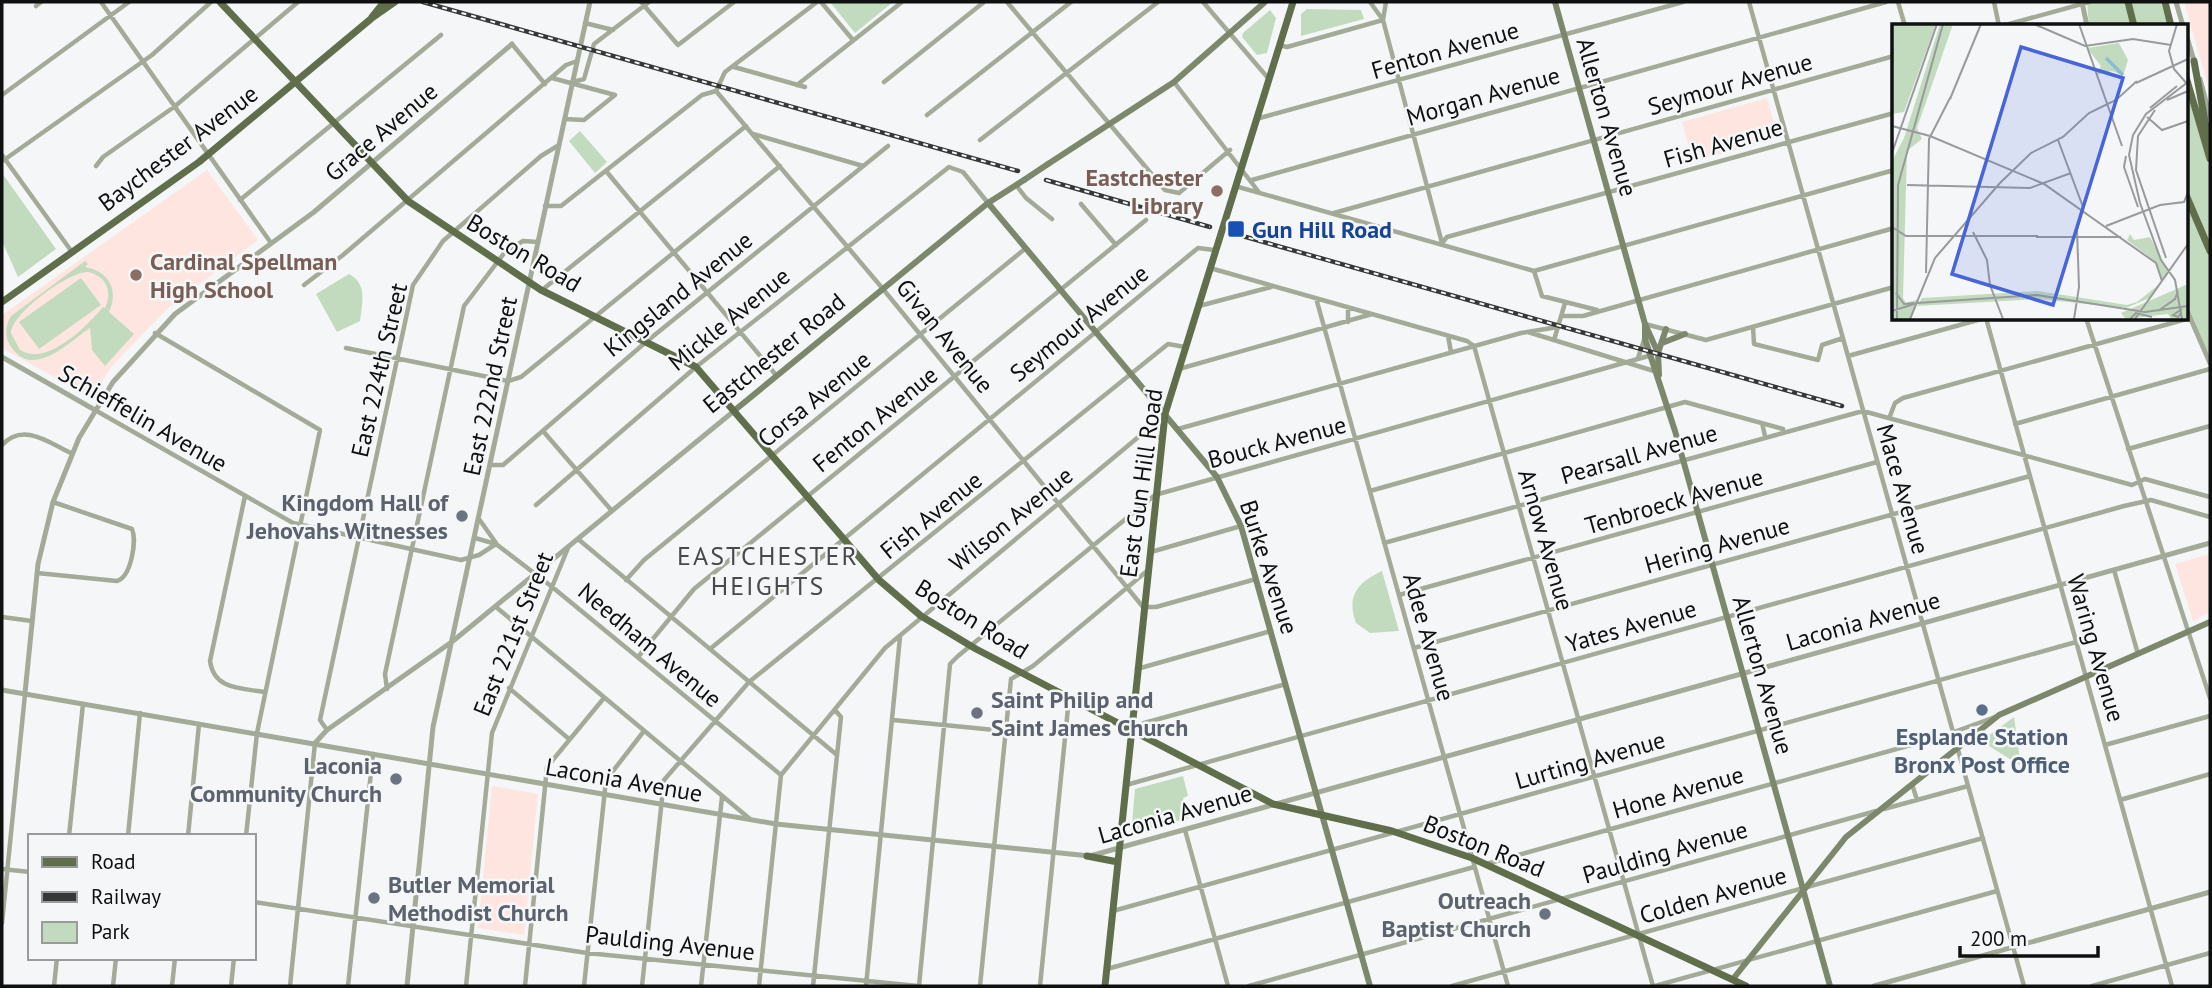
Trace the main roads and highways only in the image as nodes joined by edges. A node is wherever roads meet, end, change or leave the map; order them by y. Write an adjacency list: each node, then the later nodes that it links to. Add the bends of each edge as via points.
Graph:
1 (220, 2): 13 (main road, Boston Road)
2 (384, 2): 9 (main road, Baychester Avenue)
3 (396, 2): 9 (main road, Baychester Avenue)
4 (1265, 2): 18 (main road, Eastchester Road, bridge, via 1174,82)
5 (1293, 2): 28 (main road, East Gun Hill Road)
6 (1555, 2): 21 (main road, Allerton Avenue)
7 (2128, 2): 10 (main road)
8 (2165, 2): 11 (main road)
9 (372, 18): 13 (main road, Baychester Avenue)
10 (2134, 24)
11 (2170, 24)
12 (2194, 61): 15 (main road)
13 (295, 81): 20 (main road, Baychester Avenue, via 208,155); 27 (main road, Boston Road, via 408,201 541,290 696,367)
14 (2188, 84): 15 (main road)
15 (2207, 148): 16 (main road)
16 (2210, 159)
17 (2188, 200): 19 (main road)
18 (988, 203): 27 (main road, Eastchester Road); 28 (main road, Burke Avenue)
19 (2210, 251)
20 (2, 302)
21 (1645, 324): 25 (main road, Allerton Avenue); 26 (main road, Allerton Avenue)
22 (1666, 329): 24 (main road)
23 (1685, 334): 24 (main road)
24 (1662, 343): 25 (main road)
25 (1658, 353): 26 (main road, Allerton Avenue)
26 (1656, 373): 34 (main road, Allerton Avenue)
27 (735, 410): 30 (main road, Boston Road, via 879,580 921,616)
28 (1165, 414): 30 (main road, East Gun Hill Road); 31 (main road, Burke Avenue, via 1217,477 1241,526)
29 (2210, 622): 34 (main road, via 1999,715 1846,837)
30 (1131, 731): 31 (main road, Boston Road, via 1273,804); 33 (main road, East Gun Hill Road)
31 (1323, 817): 35 (main road, Boston Road, via 1392,831 1472,858 1714,970); 37 (main road, Burke Avenue)
32 (1087, 856): 33 (main road)
33 (1118, 862): 36 (main road, East Gun Hill Road)
34 (1803, 888): 35 (main road); 39 (main road, Allerton Avenue)
35 (1731, 983): 38 (main road, Boston Road)
36 (1105, 986)
37 (1370, 986)
38 (1746, 986)
39 (1830, 986)

